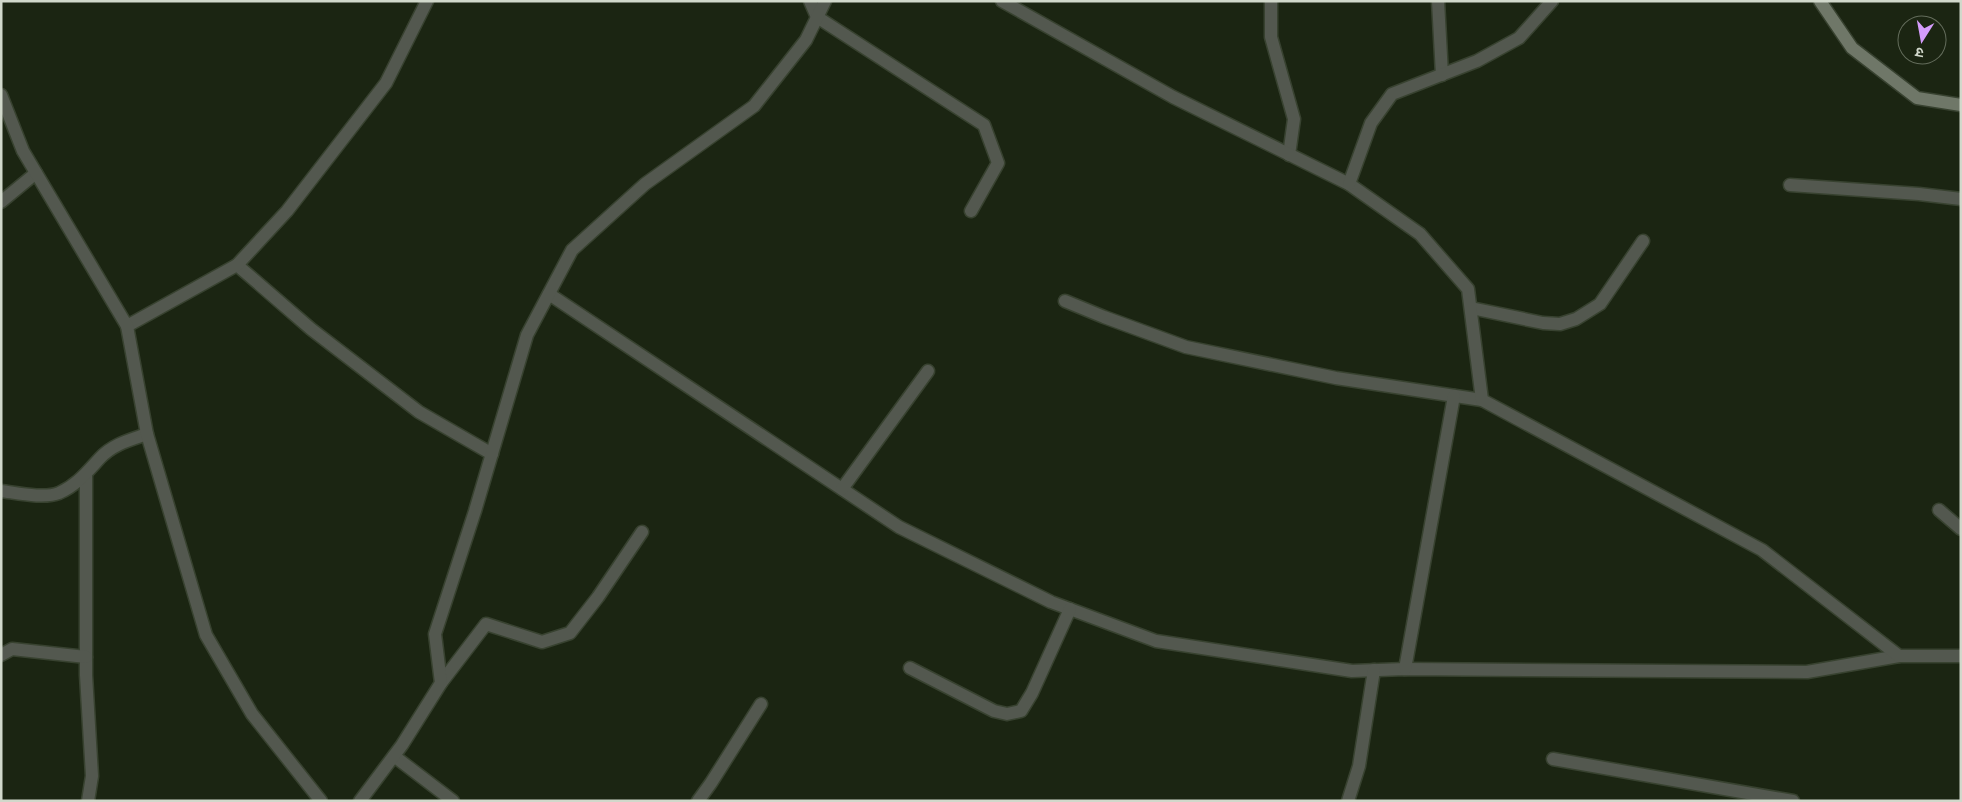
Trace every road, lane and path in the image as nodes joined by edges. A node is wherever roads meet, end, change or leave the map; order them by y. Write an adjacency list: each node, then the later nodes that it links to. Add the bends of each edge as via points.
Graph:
1 (427, 1): 21 (street, via 386,83 287,211)
2 (810, 1): 9 (street)
3 (825, 1): 9 (street)
4 (1002, 1): 13 (street, via 1174,97)
5 (1271, 1): 13 (street, via 1272,37 1294,120)
6 (1438, 1): 10 (street)
7 (1552, 1): 10 (street, via 1519,38 1477,61)
8 (1820, 1): 12 (main road, via 1852,48 1917,98)
9 (818, 17): 19 (street, via 984,125 998,163); 22 (street, via 806,40 754,106 645,184 572,250)
10 (1442, 75): 15 (street, via 1392,94 1371,123)
11 (1, 95): 14 (street, via 23,151)
12 (1961, 105)
13 (1289, 155): 15 (street)
14 (36, 174): 18 (street); 25 (street)
15 (1349, 184): 24 (street, via 1420,234 1468,289)
16 (1790, 185): 17 (street)
17 (1961, 199)
18 (1, 202)
19 (971, 211)
20 (1643, 241): 24 (street, via 1600,304 1576,319 1560,324 1542,323)
21 (237, 265): 25 (street); 30 (street, via 311,329 419,412)
22 (549, 294): 30 (street, via 527,335); 32 (street)
23 (1065, 301): 27 (street, via 1186,346 1336,378)
24 (1471, 308): 28 (street)
25 (127, 326): 29 (street)
26 (928, 371): 32 (street)
27 (1454, 396): 28 (street); 43 (street)
28 (1482, 400): 39 (street, via 1762,550)
29 (147, 434): 31 (street, via 120,443 100,457); 50 (street, via 206,635 252,714)
30 (492, 454): 45 (street, via 435,634)
31 (86, 476): 33 (street, via 58,494); 41 (street)
32 (842, 489): 37 (street, via 899,526)
33 (1, 491)
34 (1939, 510): 35 (street)
35 (1961, 528)
36 (642, 532): 45 (street, via 570,633 542,642 486,624)
37 (1070, 609): 42 (street, via 1021,711 1007,714 994,711); 44 (street, via 1156,641 1352,671)
38 (1, 655): 41 (street, via 12,649)
39 (1899, 656): 40 (street); 43 (street, via 1807,672)
40 (1961, 656)
41 (86, 657): 49 (street, via 92,776)
42 (910, 668)
43 (1405, 669): 44 (street)
44 (1374, 670): 54 (street, via 1359,766)
45 (441, 683): 47 (street)
46 (761, 704): 53 (street)
47 (394, 756): 51 (street); 52 (street)
48 (1553, 759): 55 (street)
49 (88, 801)
50 (321, 801)
51 (360, 801)
52 (453, 801)
53 (698, 801)
54 (1348, 801)
55 (1794, 801)

